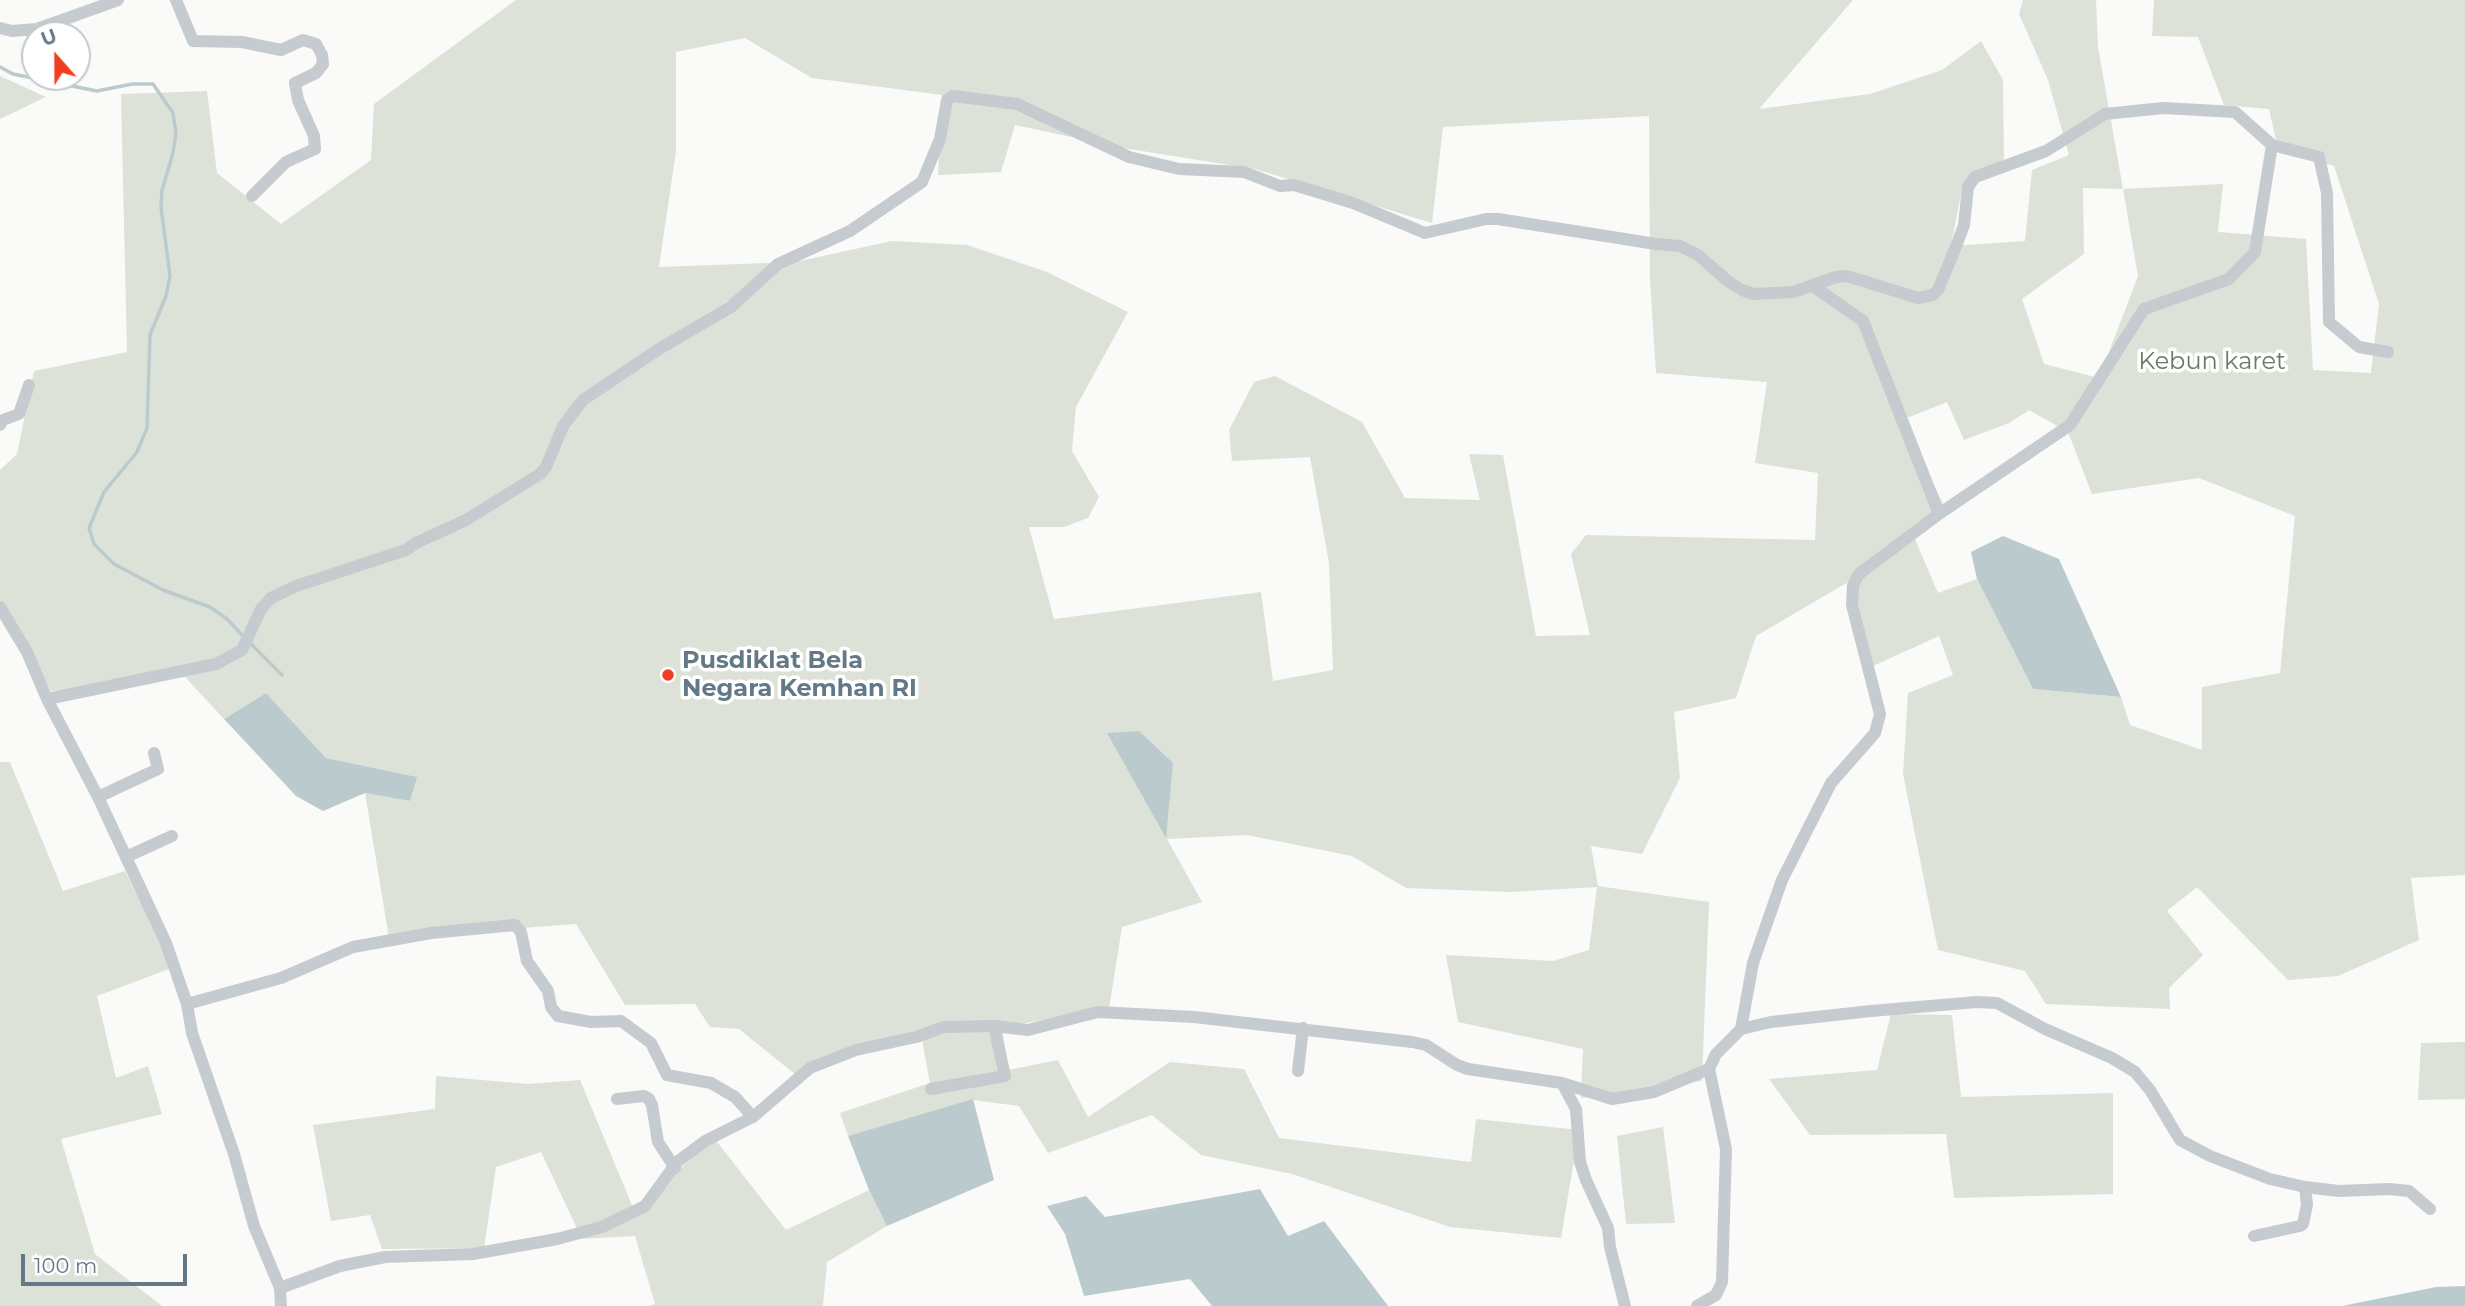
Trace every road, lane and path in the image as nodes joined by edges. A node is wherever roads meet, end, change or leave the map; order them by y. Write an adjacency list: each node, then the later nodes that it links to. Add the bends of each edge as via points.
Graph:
1 (118, 0): 3 (street, via 37,29)
2 (176, 0): 5 (street, via 193,41 242,42 281,50 303,40 316,44 322,55 323,64 316,73 295,83 315,149 286,162)
3 (6, 30)
4 (2272, 145): 6 (street, via 2235,112 2163,108 2105,114 2046,151 1975,177 1968,187 1964,225 1933,295 1917,298 1847,276); 7 (street, via 2319,157 2327,193 2329,322 2359,347); 10 (street, via 2255,253 2229,279 2144,309 2070,425)
5 (252, 196)
6 (1812, 286): 10 (street, via 1863,321); 12 (street, via 1754,294 1735,286 1680,246 1498,219 1425,233 1353,203 1294,185 1280,186 1244,172 1179,169 1129,157 1017,104 953,96 947,100 940,139 922,182 850,230 778,264 731,307 583,400 563,426 540,474 466,520 406,550 271,598 242,650 216,664)
7 (2388, 352)
8 (29, 385): 9 (street, via 19,414)
9 (0, 425)
10 (1939, 514): 20 (street, via 1859,574 1853,585 1852,605 1880,714 1875,733 1831,783 1782,880 1753,963)
11 (0, 607): 12 (street)
12 (47, 698): 14 (street)
13 (154, 753): 14 (street, via 158,769)
14 (98, 797): 16 (street)
15 (172, 836): 16 (street)
16 (126, 857): 17 (street, via 166,943)
17 (187, 1004): 26 (street, via 281,978 353,947 515,925 527,961 548,990 558,1016 591,1023 621,1021 651,1043 667,1076 711,1083 735,1097); 31 (street, via 192,1033 254,1226)
18 (994, 1026): 19 (street, via 1028,1030 1098,1012); 24 (street, via 1005,1076); 26 (street, via 944,1027 845,1055 801,1074)
19 (1303, 1028): 22 (street); 23 (street, via 1412,1042 1468,1069)
20 (1741, 1029): 21 (street, via 1716,1054); 28 (street, via 1871,1011 1997,1003 2135,1072 2180,1140 2270,1179)
21 (1709, 1069): 23 (street, via 1654,1092 1612,1099); 34 (street, via 1726,1149 1722,1282 1716,1295)
22 (1298, 1071)
23 (1562, 1083): 33 (street, via 1576,1109 1580,1162 1608,1228)
24 (931, 1089)
25 (617, 1100): 27 (street, via 649,1099 658,1142)
26 (753, 1117): 27 (street, via 705,1141)
27 (675, 1168): 31 (street, via 645,1206 602,1227 473,1254 385,1257 340,1266)
28 (2305, 1187): 29 (street, via 2409,1191); 30 (street, via 2304,1224)
29 (2430, 1209)
30 (2255, 1236)
31 (280, 1288): 32 (street)
32 (281, 1306)
33 (1625, 1306)
34 (1697, 1306)

